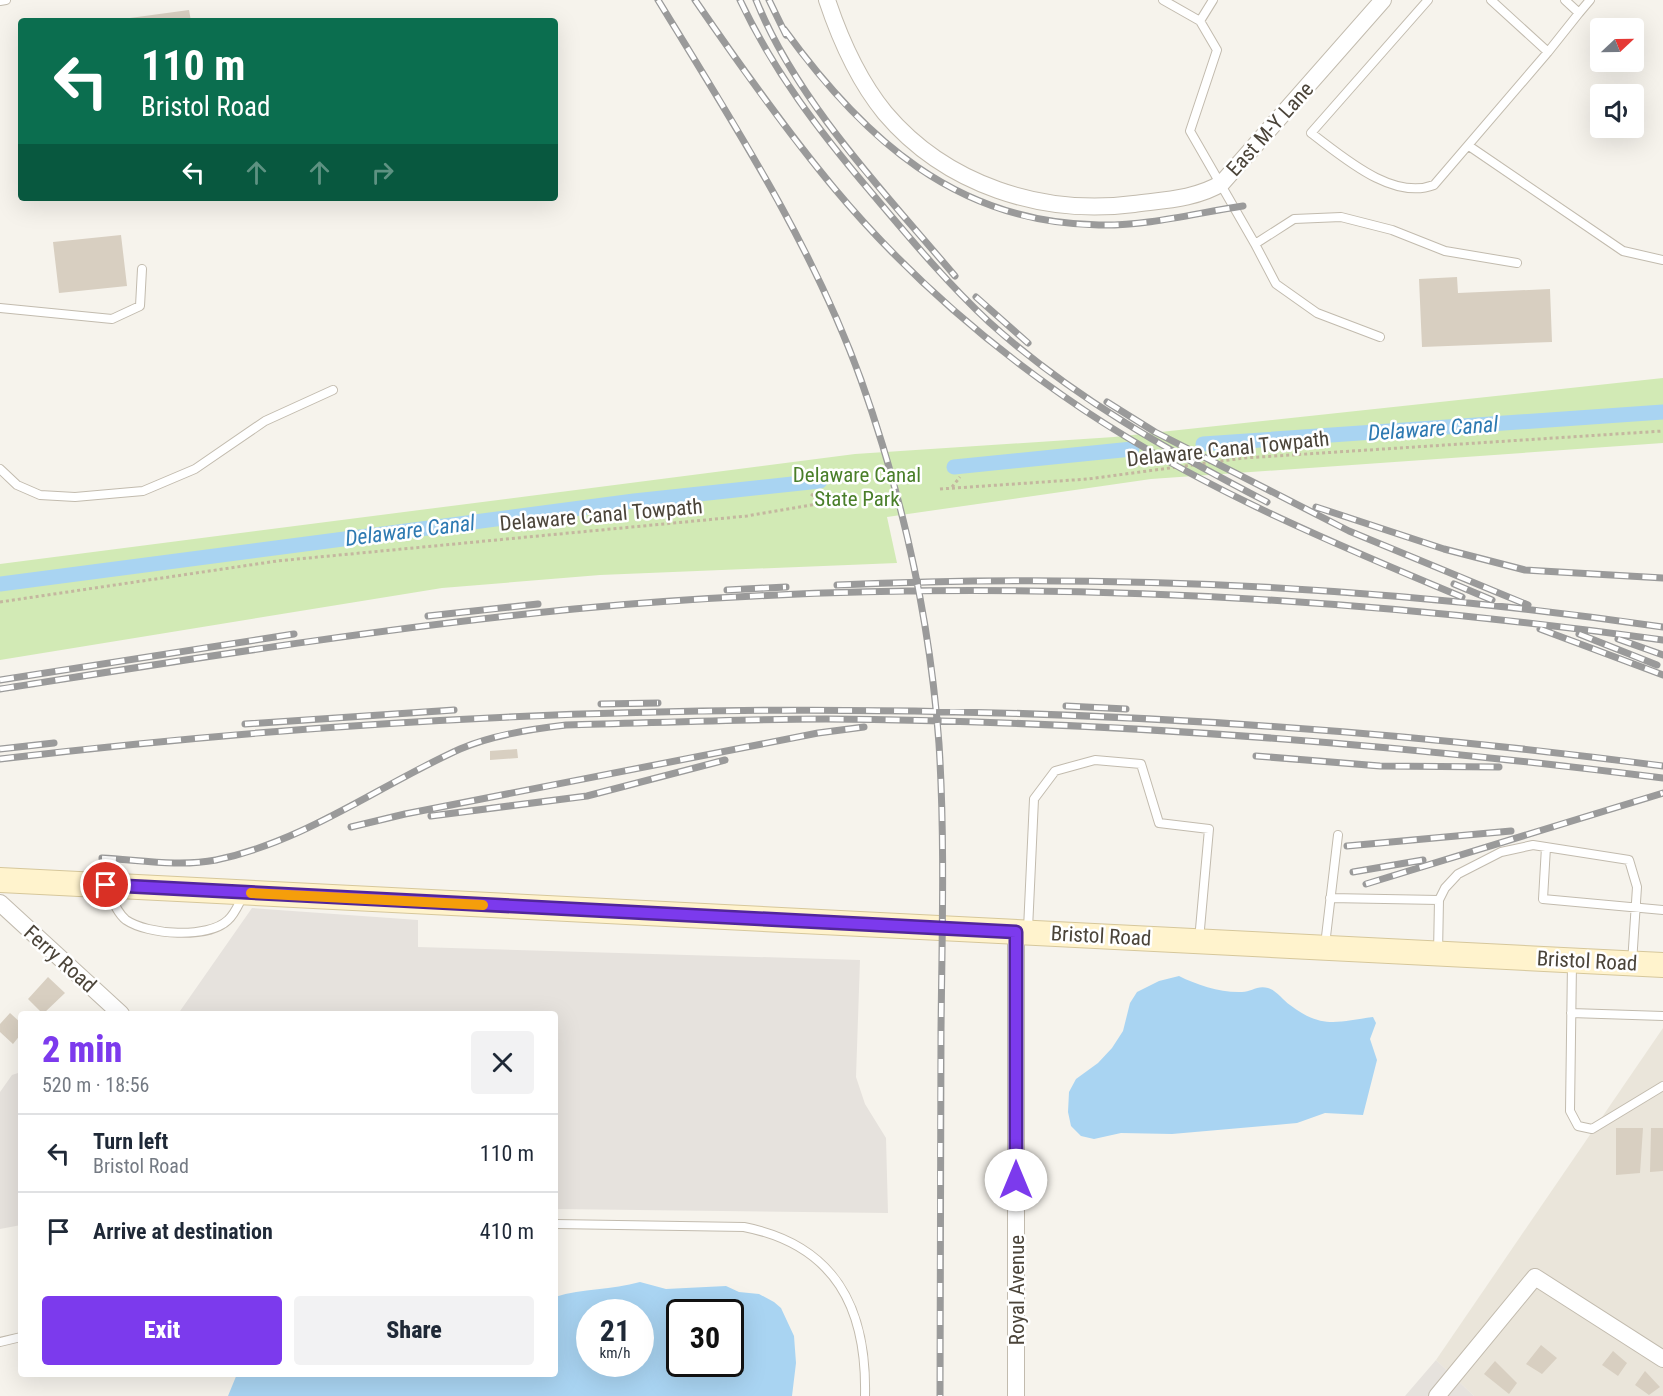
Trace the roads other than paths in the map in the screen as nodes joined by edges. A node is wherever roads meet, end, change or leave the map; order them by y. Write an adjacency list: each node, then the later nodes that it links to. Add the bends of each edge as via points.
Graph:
1 (6, 0): 10 (lane)
2 (827, 0): 15 (street, East M-Y Lane, via 854,63 885,113 930,154 980,183 1049,204 1098,207 1186,197)
3 (1163, 0): 12 (lane)
4 (1213, 0): 12 (lane)
5 (1383, 0): 15 (street, East M-Y Lane)
6 (1428, 0): 14 (lane, via 1311,133 1357,167 1407,189 1422,190 1434,185)
7 (1491, 0): 13 (lane)
8 (1565, 0): 11 (lane)
9 (1590, 0): 11 (lane)
10 (0, 1)
11 (1579, 13): 13 (lane)
12 (1200, 21): 15 (lane, via 1217,50 1190,131)
13 (1548, 52): 14 (lane)
14 (1469, 146): 17 (lane, via 1623,251)
15 (1222, 183): 16 (lane)
16 (1255, 244): 18 (lane, via 1294,219 1341,217 1392,230 1445,251); 21 (lane, via 1276,284 1317,314)
17 (1663, 260)
18 (1517, 263)
19 (142, 269): 20 (lane, via 140,306 112,318)
20 (0, 308)
21 (1380, 337)
22 (333, 390): 23 (lane, via 266,421 195,469 143,491 75,497 40,495 17,485)
23 (0, 469)
24 (1338, 835): 29 (lane)
25 (1545, 847): 30 (lane, via 1533,845 1502,852 1458,874); 32 (lane, via 1629,860 1637,887); 32 (lane, via 1543,899)
26 (0, 879): 27 (main road, Bristol Road)
27 (106, 885): 28 (main road, Bristol Road); 28 (lane, via 124,919 142,928 186,932 207,932 228,920)
28 (244, 892): 34 (main road, Bristol Road)
29 (1330, 898): 30 (lane); 36 (lane)
30 (1439, 900): 37 (lane)
31 (0, 903): 41 (street, Ferry Road)
32 (1636, 908): 33 (lane); 39 (lane)
33 (1663, 910)
34 (1022, 932): 35 (main road, Bristol Road); 35 (lane, via 1034,799 1055,771 1095,760 1141,764 1159,823 1209,829); 50 (street, Royal Avenue)
35 (1198, 941): 36 (main road, Bristol Road)
36 (1325, 947): 37 (main road, Bristol Road)
37 (1438, 953): 38 (main road, Bristol Road)
38 (1572, 960): 39 (main road, Bristol Road); 42 (lane)
39 (1632, 963): 40 (main road, Bristol Road)
40 (1663, 965)
41 (118, 1011)
42 (1571, 1013): 43 (lane); 44 (lane, via 1570,1112 1578,1126 1592,1129)
43 (1663, 1016)
44 (1663, 1086)
45 (558, 1224): 49 (lane, via 744,1227 798,1246 831,1274 854,1311 865,1353)
46 (18, 1338): 47 (lane)
47 (0, 1342)
48 (1663, 1359): 51 (street, via 1535,1277)
49 (865, 1396)
50 (1016, 1396)
51 (1437, 1396)

